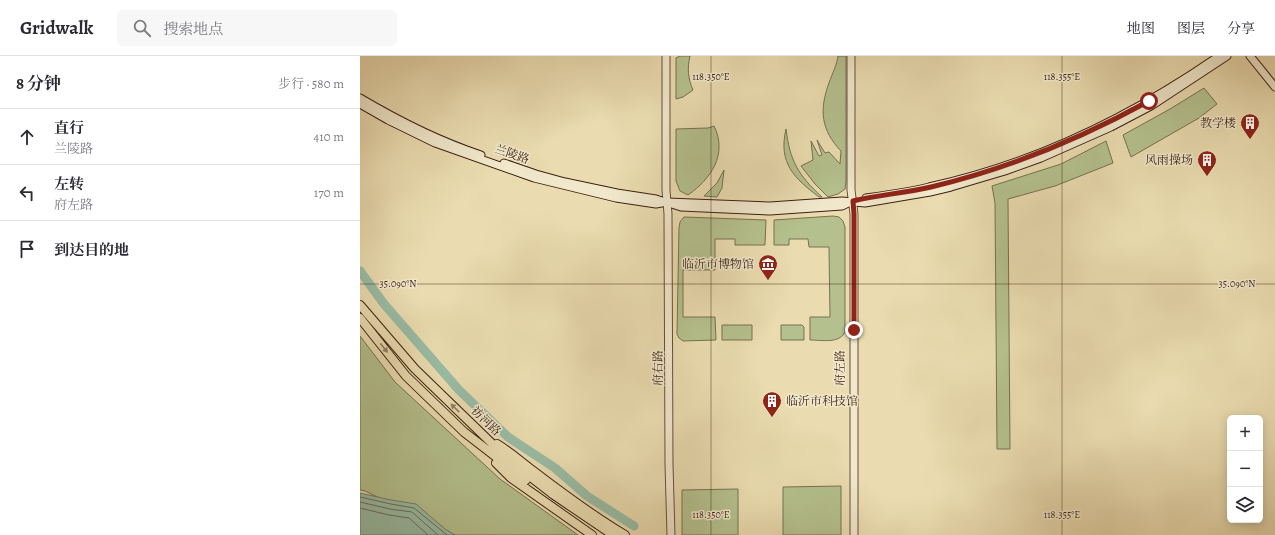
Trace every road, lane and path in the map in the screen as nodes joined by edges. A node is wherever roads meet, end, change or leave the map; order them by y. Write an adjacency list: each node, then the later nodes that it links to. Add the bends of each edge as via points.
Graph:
1 (667, 56): 12 (main road, 府右路)
2 (852, 56): 11 (main road, 府左路)
3 (1219, 56): 11 (main road, 兰陵路, via 1130,112 1039,153 979,174 929,187)
4 (1228, 56): 11 (main road, 兰陵路, via 1126,120 1041,158 986,177 930,192 865,203)
5 (1250, 56): 8 (main road)
6 (1255, 56): 7 (main road)
7 (1275, 80)
8 (1275, 87)
9 (360, 98): 12 (main road, 兰陵路, via 437,139 536,174)
10 (360, 104): 12 (main road, 兰陵路, via 435,143 534,178 616,198 656,204)
11 (853, 201): 12 (main road, 兰陵路, via 842,206 770,211 681,208); 23 (main road, 府左路)
12 (666, 202): 21 (main road, 府右路); 22 (main road, 府右路)
13 (360, 305): 16 (main road, 祊河路, one-way to 13, via 415,369)
14 (360, 318): 15 (main road, 祊河路, one-way to 15, via 406,376)
15 (464, 432): 17 (main road, via 511,478); 18 (main road, 祊河路, via 578,518)
16 (483, 436): 19 (main road, 祊河路, via 548,490); 20 (main road, via 509,451 580,505)
17 (592, 535)
18 (605, 535)
19 (613, 535)
20 (626, 535)
21 (667, 535)
22 (671, 535)
23 (852, 535)

